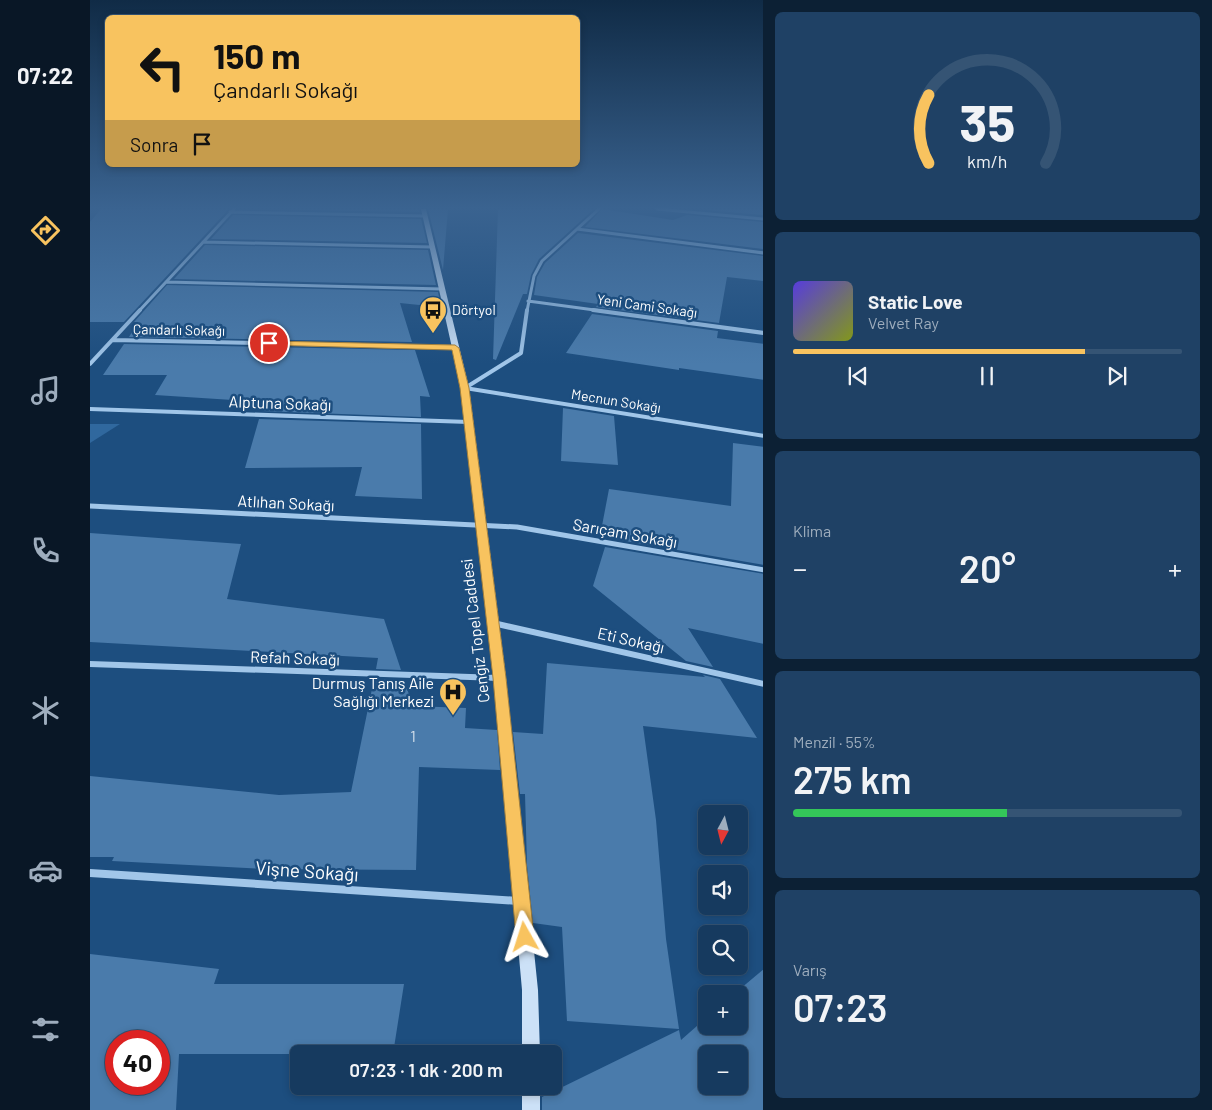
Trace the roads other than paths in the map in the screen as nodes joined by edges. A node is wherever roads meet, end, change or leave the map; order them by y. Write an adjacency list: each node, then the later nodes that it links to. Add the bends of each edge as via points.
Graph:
1 (186, 261): 4 (street)
2 (435, 261): 5 (street, Cengiz Topel Caddesi)
3 (543, 261): 6 (street, via 538,266)
4 (166, 282): 5 (street); 8 (street)
5 (442, 290): 9 (street, Cengiz Topel Caddesi)
6 (528, 301): 7 (street, Yeni Cami Sokağı); 11 (street, via 522,354)
7 (763, 334)
8 (113, 340): 9 (street, Çandarlı Sokağı); 10 (street)
9 (455, 348): 11 (street, Cengiz Topel Caddesi)
10 (90, 364)
11 (465, 388): 13 (street, Cengiz Topel Caddesi); 14 (street, Mecnun Sokağı)
12 (90, 409): 13 (street, Alptuna Sokağı)
13 (469, 422): 16 (street, Cengiz Topel Caddesi)
14 (763, 436)
15 (90, 506): 16 (street, Atlıhan Sokağı)
16 (481, 526): 17 (street, Sarıçam Sokağı, via 517,527); 18 (street, Cengiz Topel Caddesi)
17 (763, 570)
18 (493, 622): 20 (street, Cengiz Topel Caddesi); 21 (street, Eti Sokağı)
19 (90, 664): 20 (street, Refah Sokağı)
20 (500, 678): 23 (street, Cengiz Topel Caddesi)
21 (763, 684)
22 (90, 873): 23 (street, Vişne Sokağı)
23 (521, 901): 24 (street, Cengiz Topel Caddesi, via 530,990)
24 (531, 1045)
25 (531, 1095): 26 (street)
26 (531, 1110)

